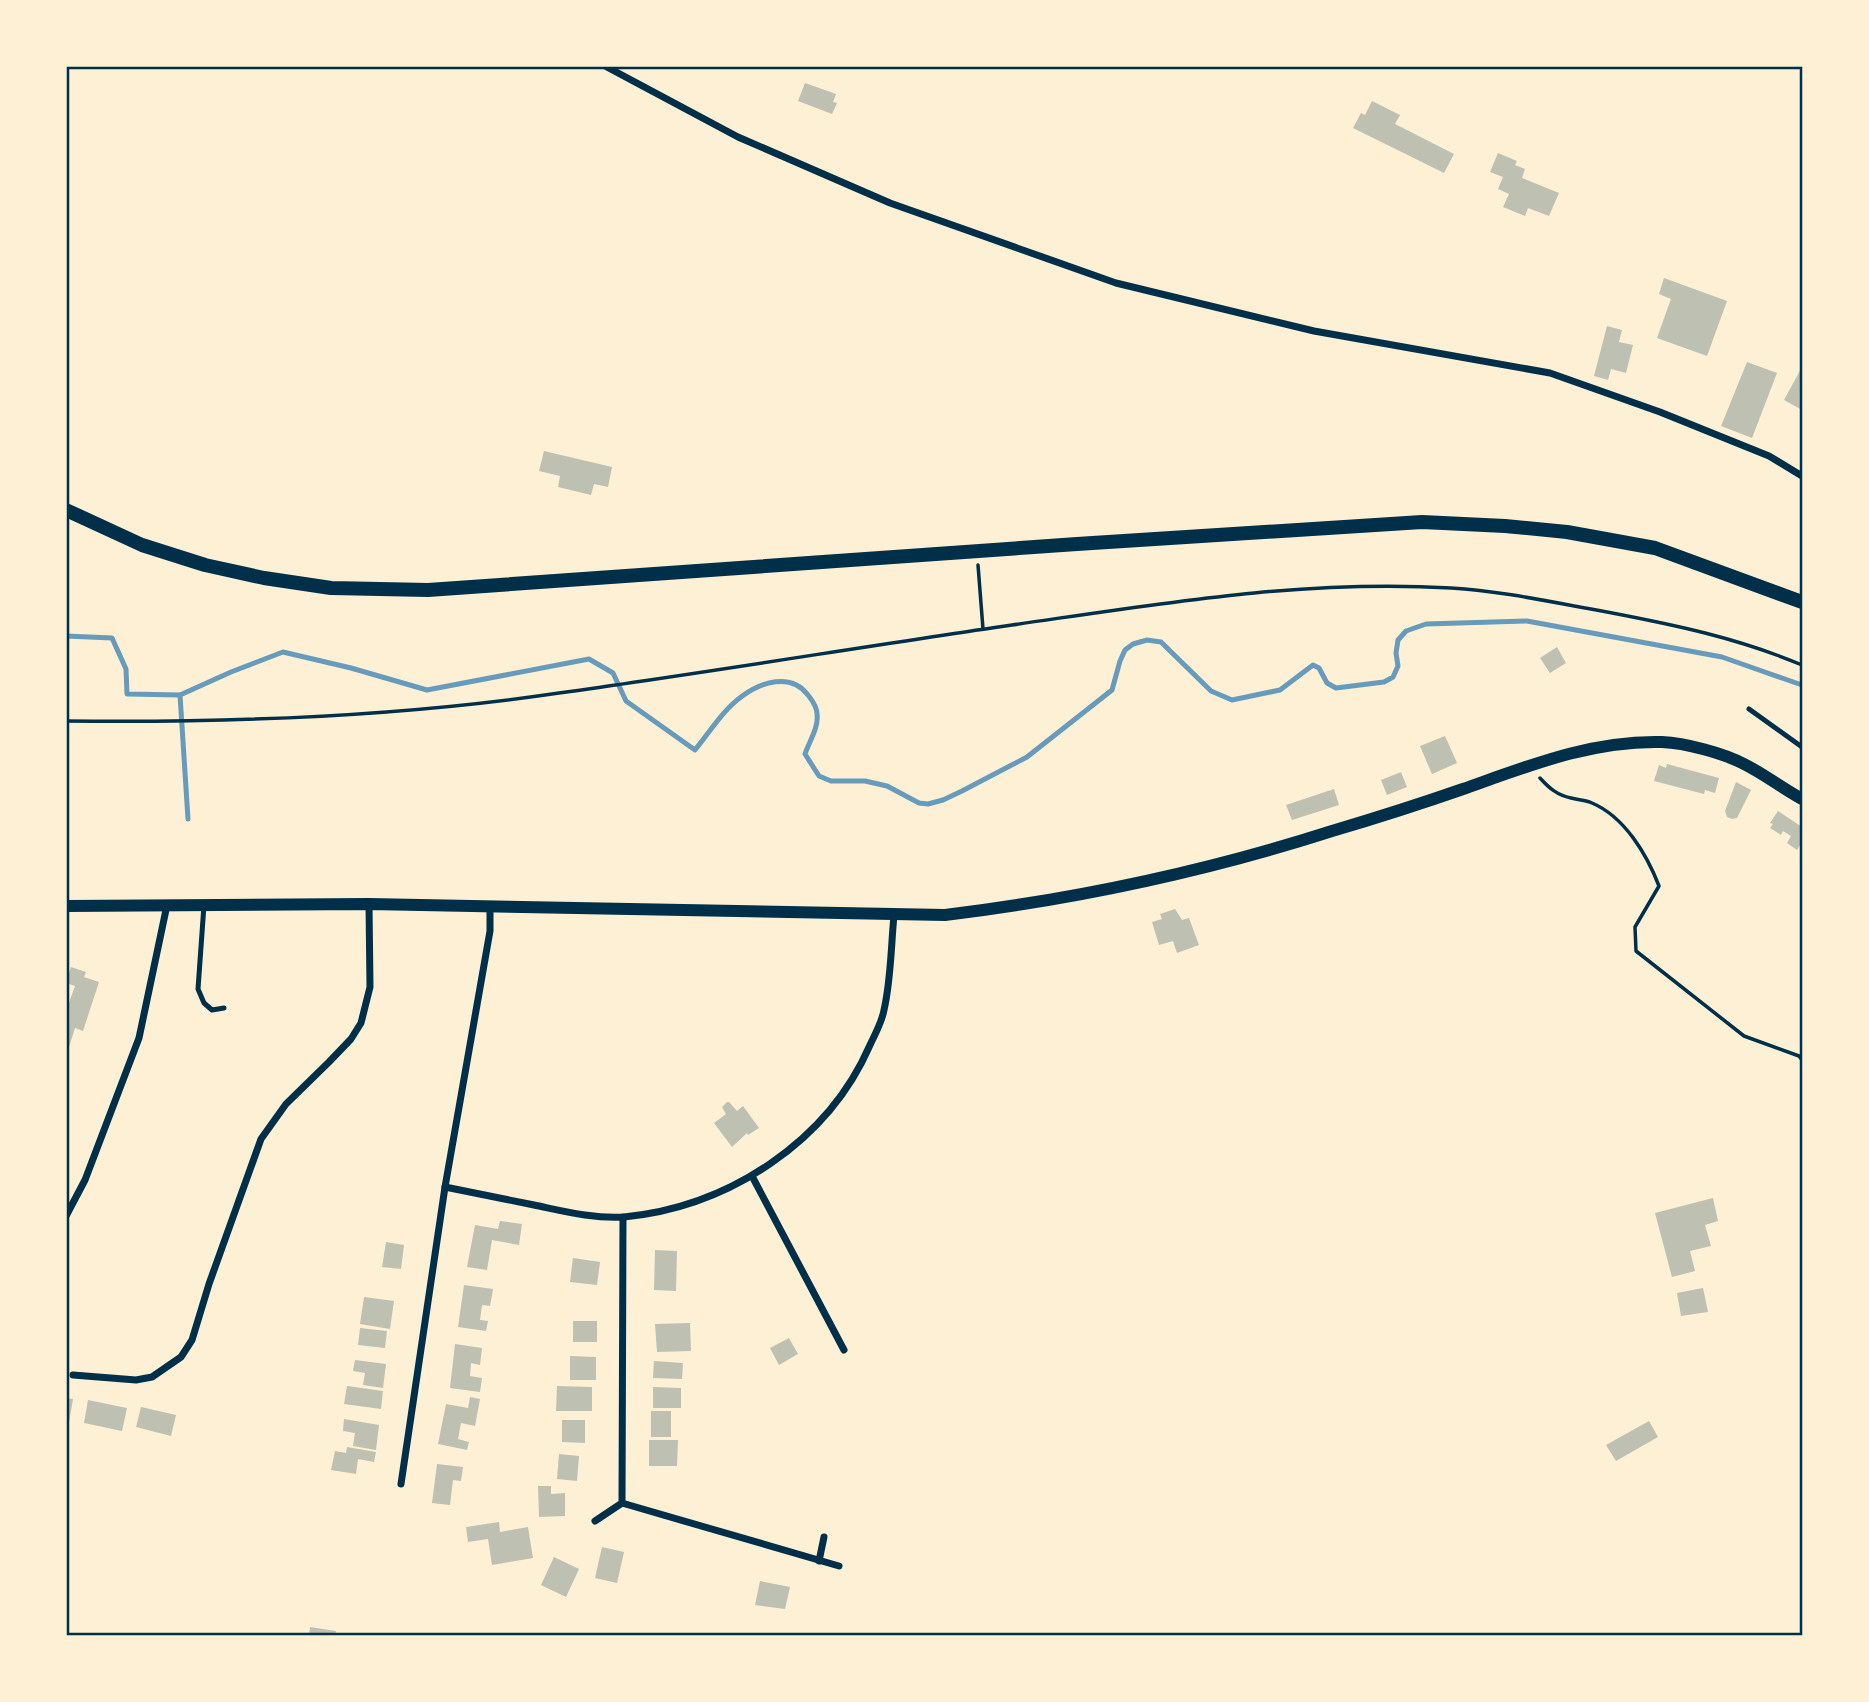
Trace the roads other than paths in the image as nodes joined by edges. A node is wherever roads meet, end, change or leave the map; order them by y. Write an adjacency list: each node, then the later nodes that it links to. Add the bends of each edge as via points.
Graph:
1 (605, 66): 2 (street, via 738,137 890,203 1116,283 1314,331 1550,373 1769,456)
2 (1802, 476)
3 (66, 510): 4 (main road, via 142,545 205,565 331,588 428,590 1422,522 1567,532 1655,548)
4 (1802, 602)
5 (1749, 709): 6 (lane)
6 (1802, 747)
7 (1802, 799): 13 (street, via 1742,762 1696,748 1666,742 1592,747 1282,847 1011,907)
8 (369, 904): 10 (street); 12 (street); 20 (street, via 370,987 361,1023 286,1104 261,1139 192,1340 181,1357 152,1377)
9 (167, 905): 10 (street); 11 (street); 17 (street, via 139,1038 85,1180)
10 (204, 905): 14 (lane, via 198,989 212,1010)
11 (66, 906)
12 (490, 907): 13 (street); 16 (street, via 490,931)
13 (894, 915): 15 (street, via 884,1012 862,1064 828,1112 794,1146)
14 (224, 1008)
15 (752, 1176): 18 (street, via 688,1206); 19 (street)
16 (446, 1186): 18 (street, via 579,1215); 21 (street)
17 (66, 1216)
18 (622, 1217): 22 (street)
19 (844, 1350)
20 (73, 1375)
21 (401, 1485)
22 (622, 1503): 23 (street); 25 (street)
23 (595, 1521)
24 (824, 1537): 25 (street)
25 (819, 1560): 26 (street)
26 (839, 1566)

